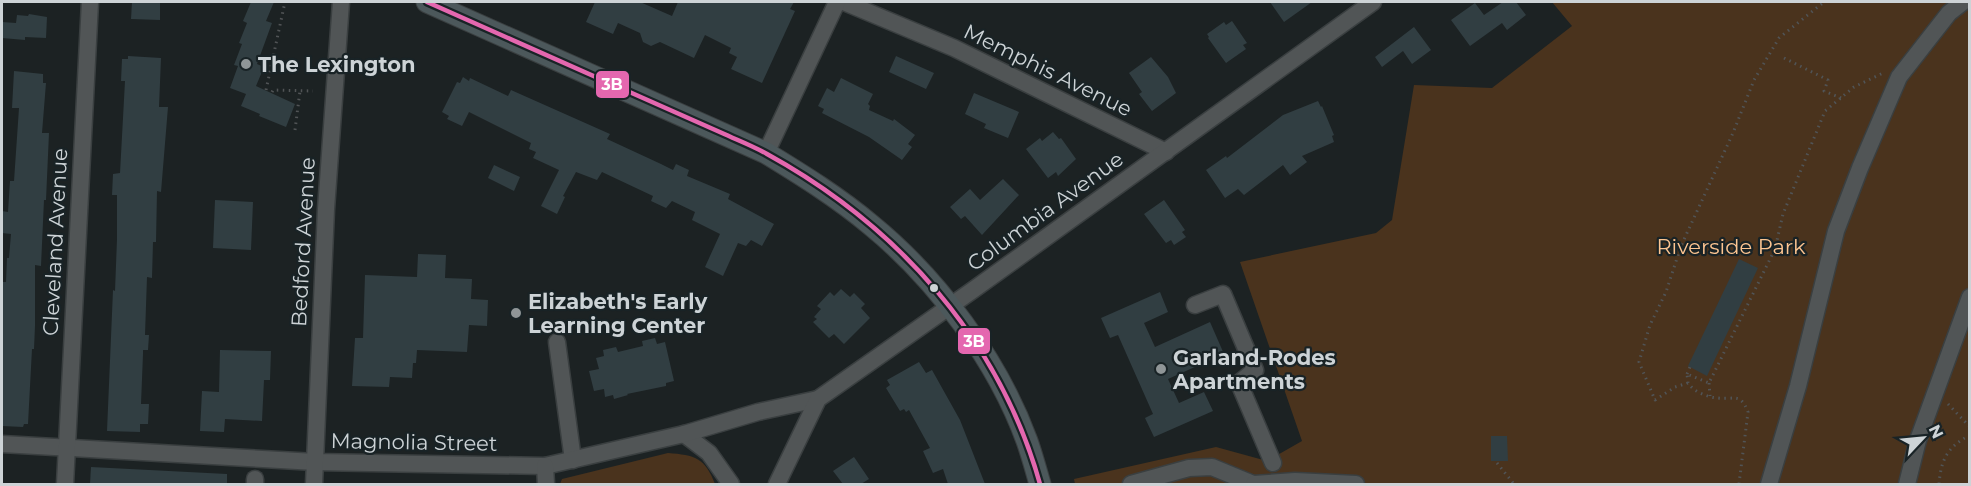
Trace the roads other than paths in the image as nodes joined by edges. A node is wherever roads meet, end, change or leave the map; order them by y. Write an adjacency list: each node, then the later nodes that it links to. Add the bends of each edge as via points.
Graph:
1 (90, 2): 17 (street, Cleveland Avenue)
2 (341, 2): 19 (street, Bedford Avenue, via 326,209)
3 (427, 2): 9 (main road)
4 (837, 2): 9 (street)
5 (844, 2): 8 (street, Memphis Avenue, via 954,48)
6 (1373, 2): 8 (street, Columbia Avenue)
7 (1963, 2): 31 (street, via 1949,13 1899,77 1860,168 1836,231)
8 (1166, 152): 12 (street, Columbia Avenue)
9 (766, 153): 12 (main road, via 870,224 903,253)
10 (1970, 297): 32 (street, via 1918,440)
11 (1195, 305): 20 (street, via 1223,294 1255,370 1239,383)
12 (950, 306): 14 (street, Columbia Avenue); 27 (main road, via 1005,393 1027,440)
13 (557, 342): 18 (street)
14 (818, 399): 15 (street, Magnolia Street); 26 (street, Columbia Avenue)
15 (684, 434): 18 (street, Magnolia Street); 25 (street, via 709,453)
16 (2, 444): 17 (street, Magnolia Street)
17 (67, 447): 19 (street, Magnolia Street); 22 (street, Cleveland Avenue)
18 (573, 460): 21 (street, Magnolia Street)
19 (315, 462): 21 (street, Magnolia Street); 23 (street, Bedford Avenue)
20 (1274, 463)
21 (545, 466): 24 (street)
22 (65, 484)
23 (314, 484)
24 (546, 484)
25 (732, 484)
26 (777, 484)
27 (1040, 484)
28 (1131, 484): 29 (street, via 1189,468 1212,467)
29 (1253, 484): 30 (street)
30 (1356, 484)
31 (1769, 484)
32 (1907, 484)

